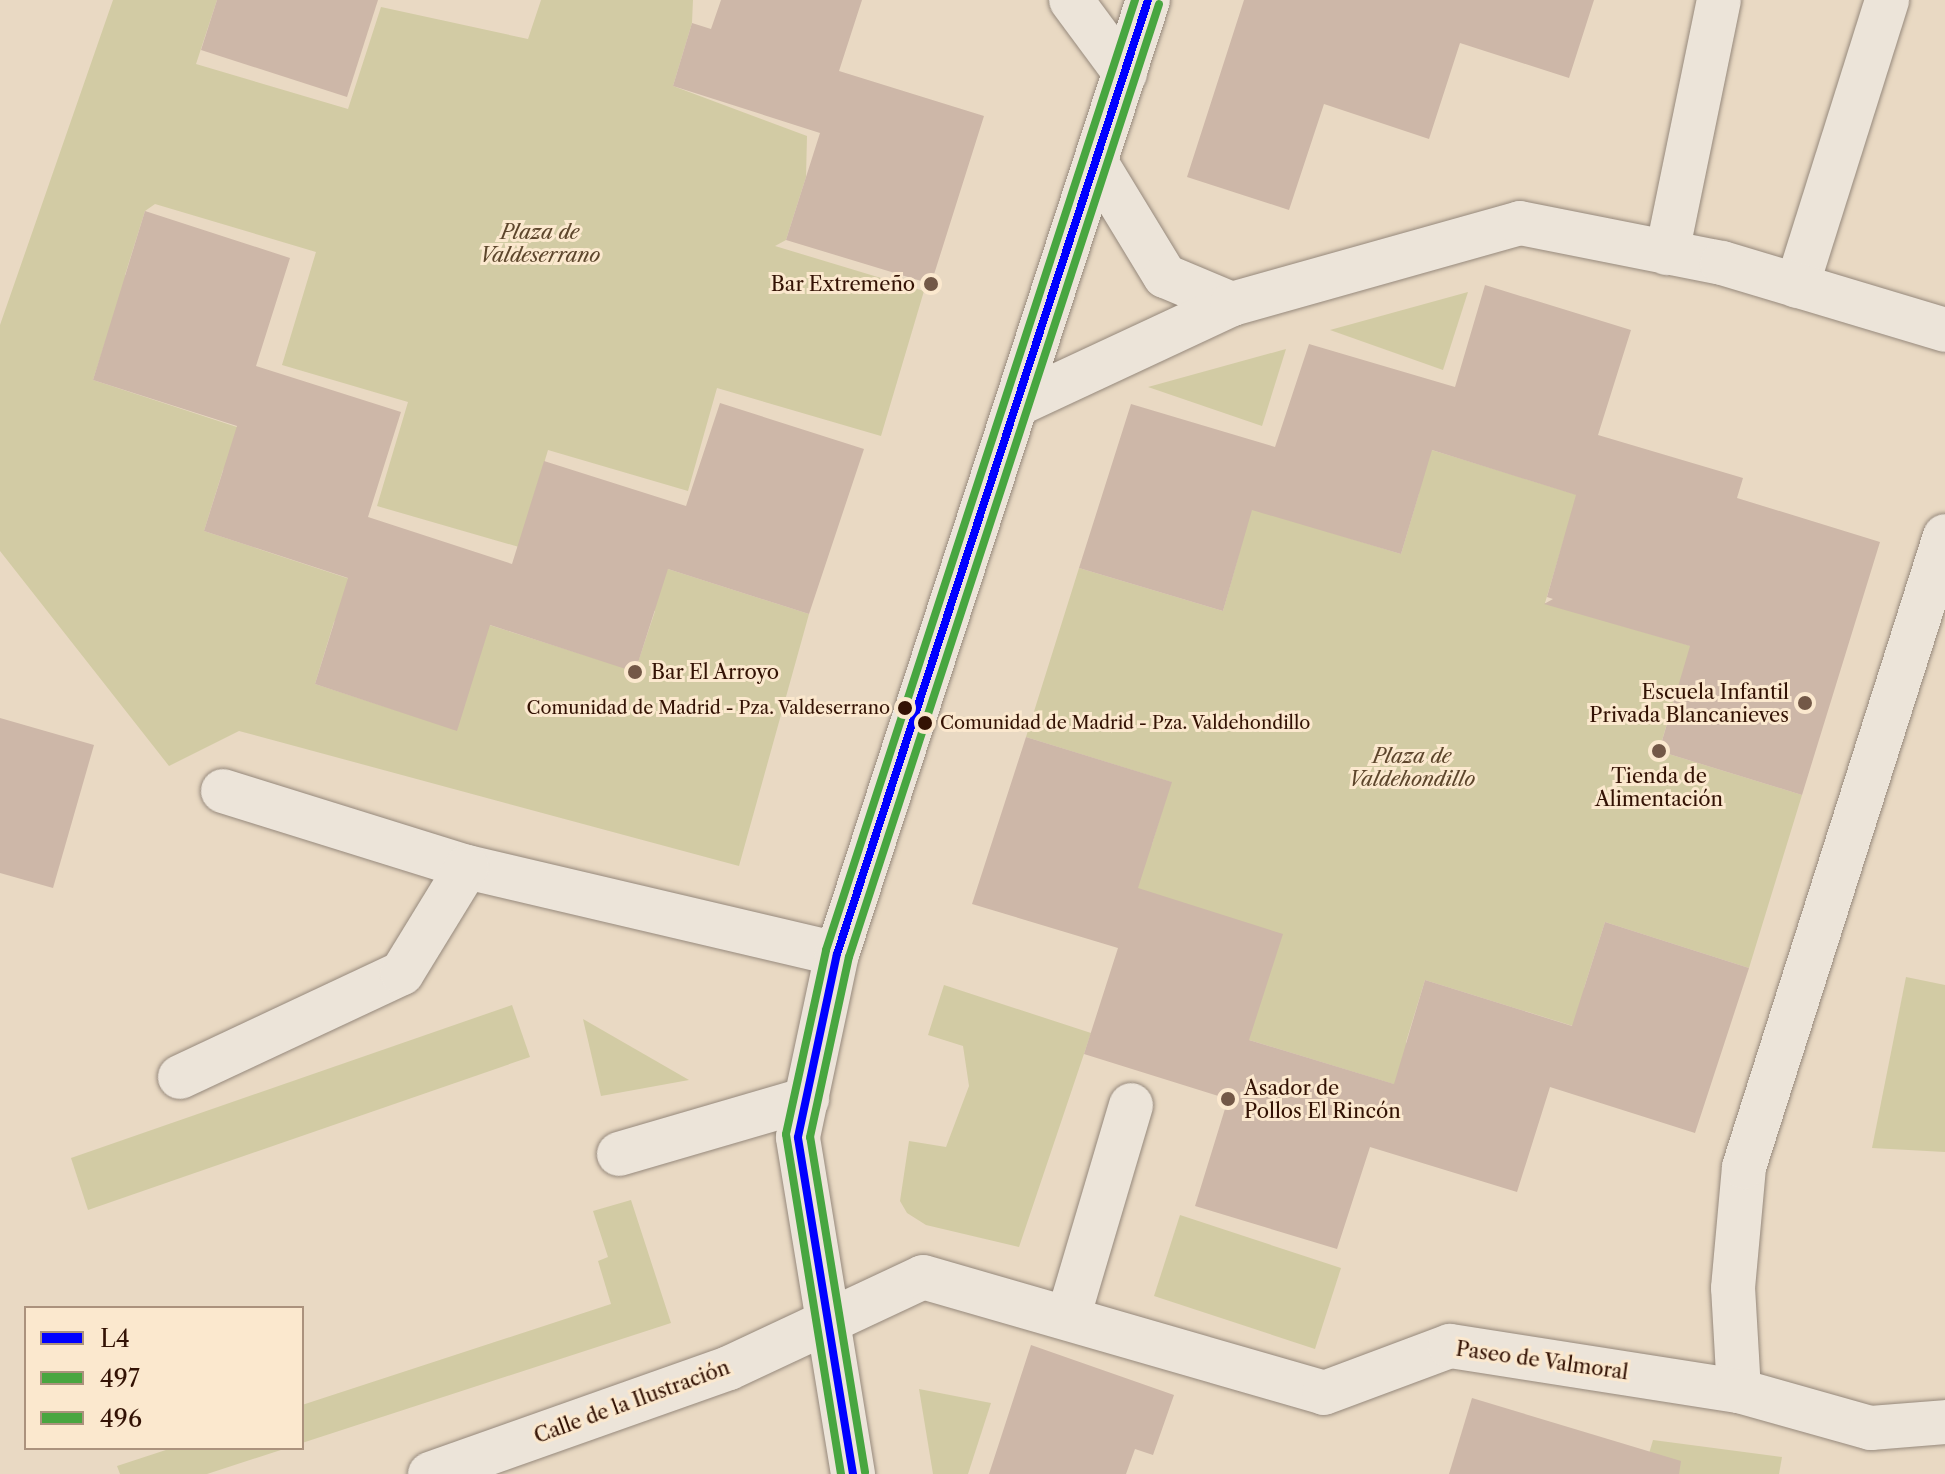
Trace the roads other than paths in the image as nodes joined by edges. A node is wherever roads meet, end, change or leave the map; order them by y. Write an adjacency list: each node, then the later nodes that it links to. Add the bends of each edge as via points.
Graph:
1 (1071, 0): 5 (street)
2 (1148, 0): 5 (street)
3 (1719, 0): 7 (street)
4 (1887, 0): 8 (street)
5 (1125, 73): 6 (street)
6 (1098, 166): 9 (street, via 1165,276); 11 (street)
7 (1667, 253): 8 (street); 9 (street, via 1520,223)
8 (1797, 286): 10 (street)
9 (1232, 304): 11 (street)
10 (1945, 330)
11 (1020, 403): 15 (street)
12 (1945, 536): 22 (street, via 1744,1167 1733,1288)
13 (223, 791): 14 (street)
14 (467, 867): 15 (street); 16 (street, via 402,973)
15 (837, 954): 17 (street)
16 (180, 1077)
17 (807, 1099): 19 (street); 21 (street, via 798,1137)
18 (1131, 1105): 20 (street)
19 (619, 1154)
20 (1068, 1318): 21 (street, Paseo de Valmoral, via 923,1277); 22 (street, Paseo de Valmoral, via 1324,1393 1450,1346)
21 (830, 1320): 24 (street, Calle de la Ilustración, via 729,1368); 25 (street)
22 (1739, 1391): 23 (street, Paseo de Valmoral, via 1871,1428)
23 (1945, 1422)
24 (430, 1474)
25 (853, 1474)

